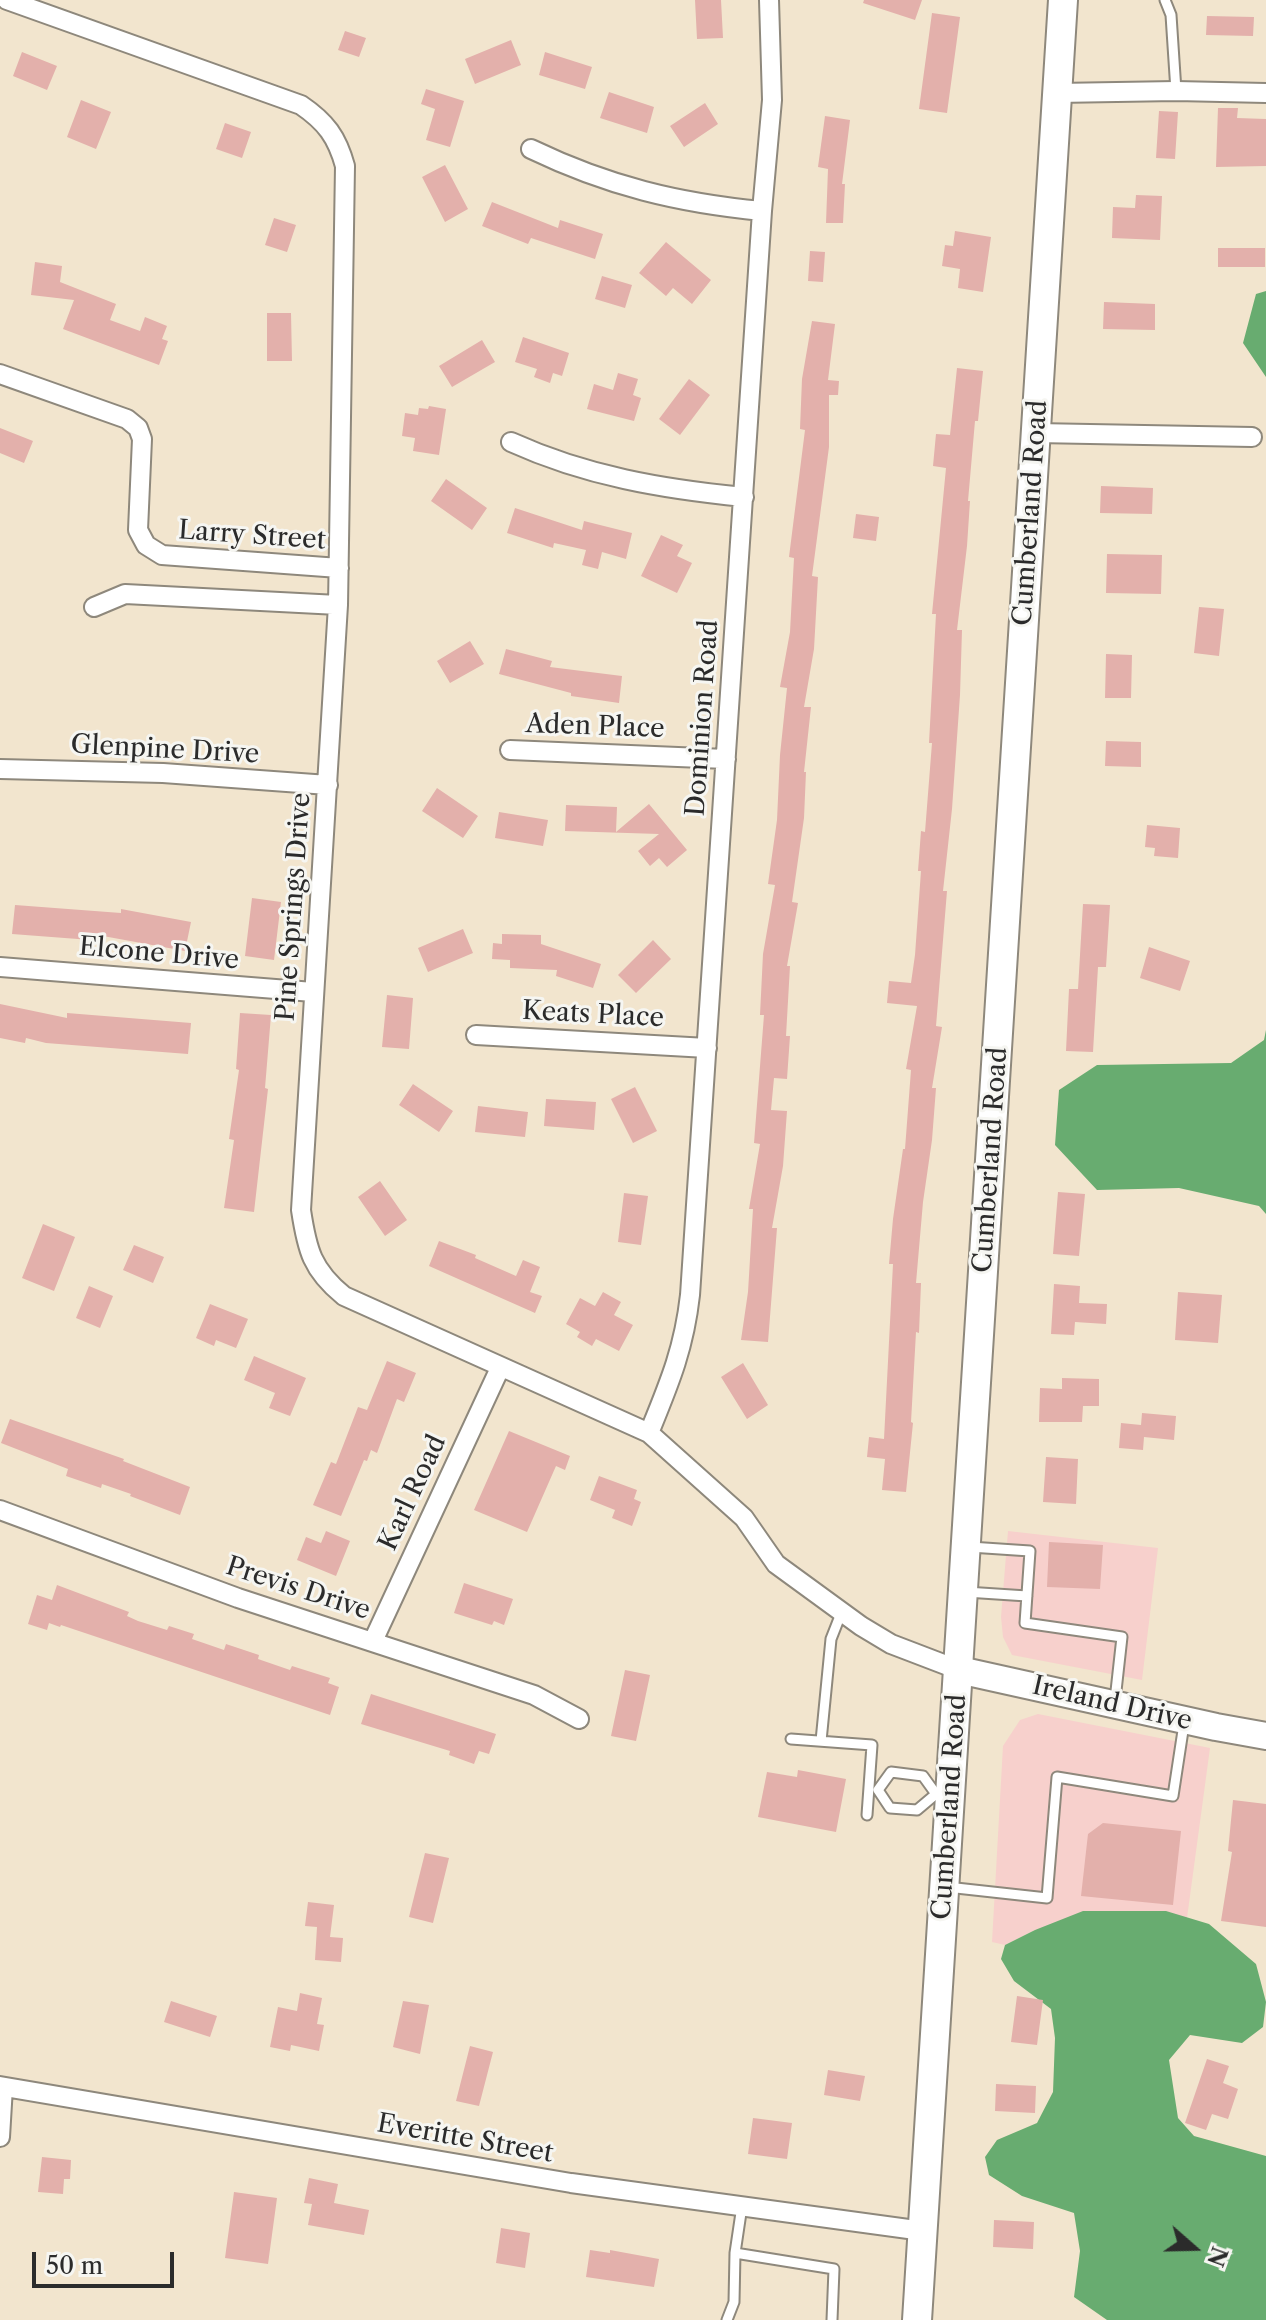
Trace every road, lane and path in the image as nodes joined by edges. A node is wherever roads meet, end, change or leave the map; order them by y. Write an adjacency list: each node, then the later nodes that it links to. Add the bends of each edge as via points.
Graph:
1 (7, 0): 15 (street, Pine Springs Drive, via 301,105 331,130 345,166)
2 (769, 0): 9 (street, Dominion Road, via 772,100)
3 (1063, 0): 6 (main road, Cumberland Road)
4 (1165, 0): 5 (lane, via 1171,15)
5 (1176, 91): 6 (street); 7 (street)
6 (1057, 93): 11 (main road, Cumberland Road)
7 (1266, 93)
8 (531, 149): 9 (street, via 649,194)
9 (762, 211): 14 (street, Dominion Road)
10 (0, 374): 15 (street, Larry Street, via 127,419 138,428 138,530 146,545 162,555)
11 (1036, 433): 12 (street); 29 (main road, Cumberland Road)
12 (1252, 437)
13 (511, 442): 14 (street, via 584,471 626,481)
14 (744, 497): 19 (street, Dominion Road)
15 (339, 568): 16 (street, Pine Springs Drive)
16 (338, 605): 17 (street, via 125,594); 21 (street, Pine Springs Drive)
17 (94, 607)
18 (510, 750): 19 (street, Aden Place)
19 (726, 759): 25 (street, Dominion Road)
20 (0, 769): 21 (street, Glenpine Drive)
21 (328, 785): 23 (street, Pine Springs Drive)
22 (0, 967): 23 (street, Elcone Drive)
23 (313, 992): 26 (street, Pine Springs Drive, via 301,1210 315,1265 344,1296)
24 (476, 1035): 25 (street, Keats Place)
25 (707, 1048): 27 (street, Dominion Road, via 686,1334)
26 (500, 1368): 27 (street, Pine Springs Drive); 33 (street, Karl Road)
27 (649, 1433): 32 (street, Pine Springs Drive, via 744,1518 776,1564)
28 (0, 1510): 33 (street, Previs Drive, via 238,1598)
29 (967, 1547): 30 (main road, Cumberland Road); 31 (lane, via 1030,1551)
30 (964, 1591): 31 (lane); 34 (main road, Cumberland Road)
31 (1027, 1596): 35 (lane, via 1025,1623 1122,1637)
32 (842, 1611): 34 (street, Pine Springs Drive, via 891,1644); 40 (lane, via 831,1639)
33 (373, 1641): 36 (street, Previs Drive, via 534,1695)
34 (959, 1670): 35 (main road, Ireland Drive); 42 (main road, Cumberland Road)
35 (1115, 1705): 37 (main road, Ireland Drive)
36 (579, 1719)
37 (1185, 1720): 38 (main road, Ireland Drive); 44 (lane, via 1173,1796 1057,1777 1047,1898)
38 (1266, 1736)
39 (791, 1739): 40 (lane)
40 (821, 1741): 41 (lane, via 872,1745)
41 (874, 1790): 42 (lane, via 890,1808 917,1810); 42 (lane, via 891,1772 923,1776); 43 (lane)
42 (944, 1794): 44 (main road, Cumberland Road)
43 (867, 1815)
44 (945, 1887): 48 (main road, Cumberland Road)
45 (2, 2087): 46 (street); 47 (street, Everitte Street, via 571,2183)
46 (0, 2137)
47 (742, 2206): 48 (street, Everitte Street); 49 (lane)
48 (923, 2231): 52 (main road, Cumberland Road)
49 (735, 2253): 50 (lane, via 734,2302); 51 (lane, via 834,2269)
50 (727, 2320)
51 (832, 2320)
52 (917, 2320)

